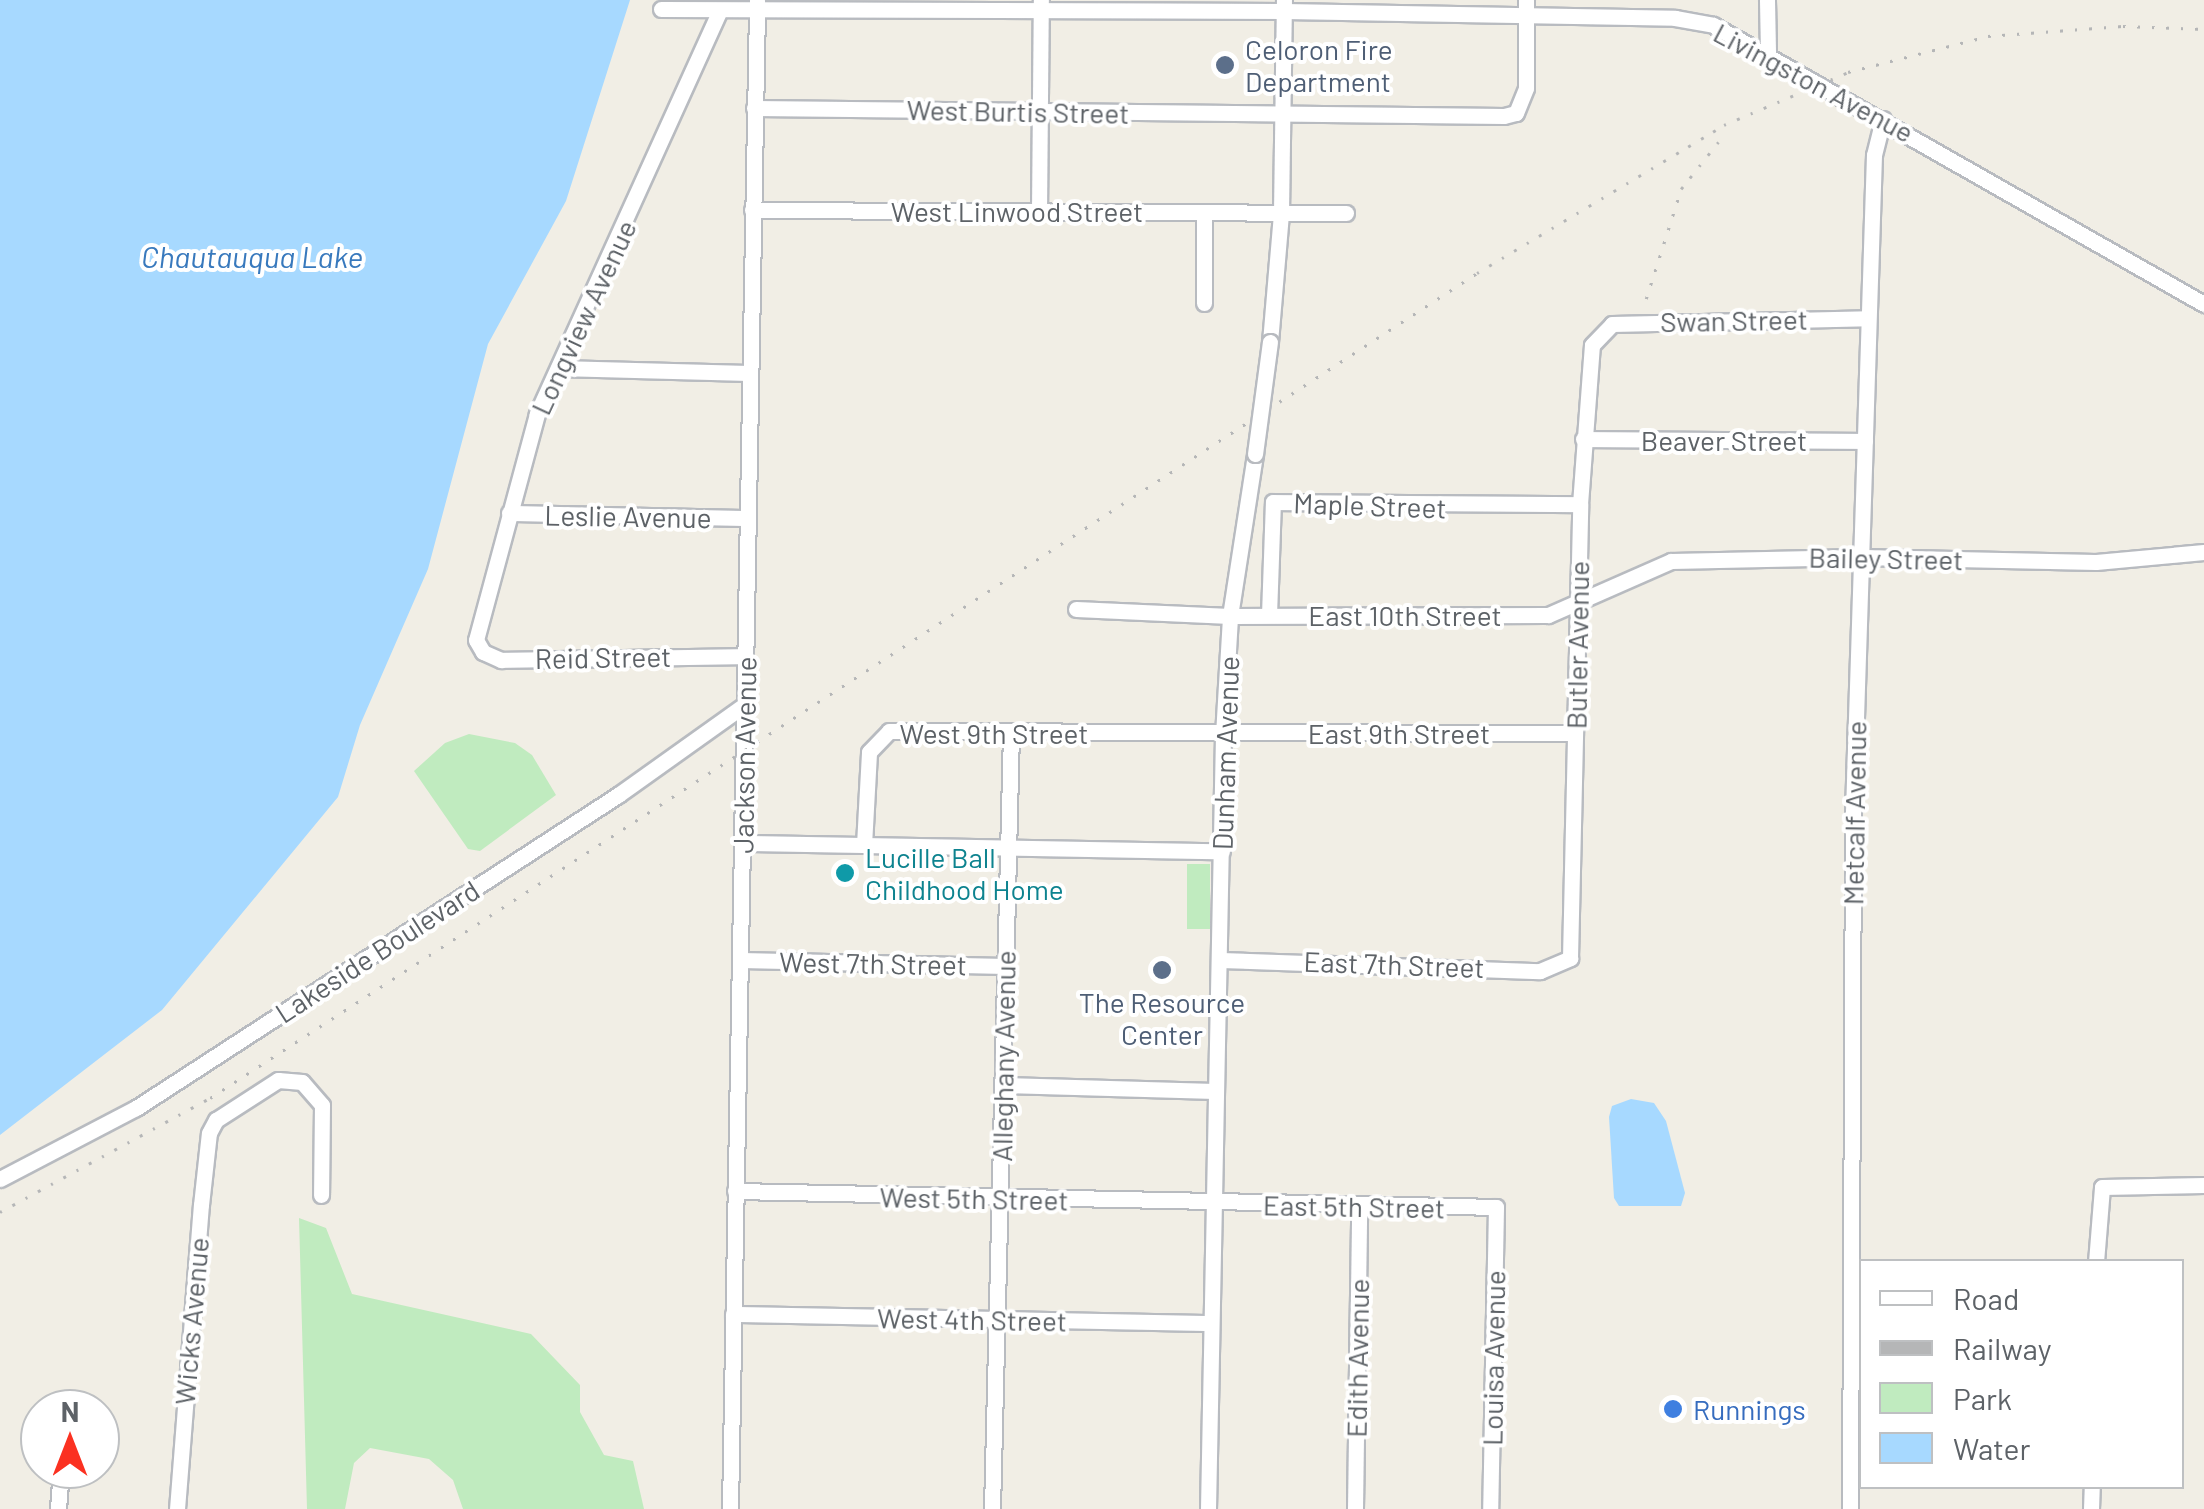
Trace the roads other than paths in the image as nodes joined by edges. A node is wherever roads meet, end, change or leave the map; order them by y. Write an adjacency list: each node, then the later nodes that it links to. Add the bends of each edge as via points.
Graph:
1 (757, 4): 2 (street, Livingston Avenue); 4 (street, Livingston Avenue); 11 (street, Jackson Avenue)
2 (1041, 4): 3 (street, Livingston Avenue); 12 (street)
3 (1284, 6): 5 (street, Livingston Avenue); 13 (street, Dunham Avenue)
4 (714, 7): 7 (street, Livingston Avenue); 24 (street, Longview Avenue)
5 (1526, 7): 8 (street, Livingston Avenue); 13 (street, West Burtis Street, via 1523,104 1504,116)
6 (1768, 8): 9 (street); 10 (street)
7 (661, 9)
8 (1654, 9): 9 (street, Livingston Avenue)
9 (1738, 36): 10 (street, Livingston Avenue)
10 (1768, 53): 14 (street, Livingston Avenue)
11 (754, 108): 12 (street, West Burtis Street); 15 (street, Jackson Avenue)
12 (1040, 111): 13 (street, West Burtis Street); 16 (street)
13 (1282, 114): 18 (street, Dunham Avenue)
14 (1883, 119): 21 (street, Livingston Avenue); 22 (street, Metcalf Avenue, via 1874,155)
15 (752, 210): 16 (street, West Linwood Street); 25 (street, Jackson Avenue)
16 (1039, 212): 17 (street, West Linwood Street)
17 (1204, 212): 18 (street, West Linwood Street); 20 (street)
18 (1281, 213): 19 (street, West Linwood Street); 36 (street, Dunham Avenue, bridge, via 1270,342)
19 (1346, 213)
20 (1204, 303)
21 (2204, 304)
22 (1868, 318): 23 (street, Swan Street, via 1665,320); 27 (street, Metcalf Avenue)
23 (1601, 331): 26 (street, Butler Avenue, via 1586,364)
24 (558, 368): 25 (street); 29 (street, Longview Avenue, via 537,414)
25 (749, 373): 30 (street, Jackson Avenue)
26 (1583, 438): 27 (street, Beaver Street); 28 (street, Butler Avenue)
27 (1865, 440): 32 (street, Metcalf Avenue)
28 (1580, 504): 33 (street, Butler Avenue); 35 (street, Maple Street, via 1272,502)
29 (509, 513): 30 (street, Leslie Avenue); 37 (street, Longview Avenue)
30 (747, 518): 38 (street, Jackson Avenue)
31 (2204, 552): 32 (street, Bailey Street, via 2096,562)
32 (1861, 557): 33 (street, Bailey Street, via 1671,561 1637,571); 71 (street, Metcalf Avenue)
33 (1577, 604): 35 (street, East 10th Street, via 1548,615); 41 (street, Butler Avenue)
34 (1076, 609): 36 (street, East 10th Street)
35 (1269, 615): 36 (street, East 10th Street)
36 (1230, 616): 42 (street, Dunham Avenue)
37 (476, 635): 38 (street, Reid Street, via 483,652 500,660)
38 (744, 656): 39 (street, Jackson Avenue)
39 (743, 706): 43 (street, Jackson Avenue); 53 (street, Lakeside Boulevard, via 618,795 136,1108)
40 (1011, 732): 42 (street, West 9th Street); 44 (street, West 9th Street, via 902,730 878,737 869,752); 45 (street, Alleghany Avenue)
41 (1576, 734): 42 (street, East 9th Street); 49 (street, Butler Avenue, via 1572,948)
42 (1223, 735): 46 (street, Dunham Avenue)
43 (743, 842): 44 (street); 47 (street, Jackson Avenue)
44 (864, 845): 45 (street)
45 (1009, 848): 46 (street); 50 (street, Alleghany Avenue)
46 (1222, 851): 48 (street, Dunham Avenue)
47 (741, 960): 50 (street, West 7th Street); 55 (street, Jackson Avenue)
48 (1220, 960): 49 (street, East 7th Street, via 1540,970); 52 (street, Dunham Avenue)
49 (1566, 962)
50 (1005, 966): 51 (street, Alleghany Avenue)
51 (1003, 1084): 52 (street); 57 (street, Alleghany Avenue)
52 (1216, 1091): 58 (street, Dunham Avenue)
53 (0, 1178)
54 (2204, 1186): 61 (street, via 2100,1189)
55 (736, 1192): 57 (street, West 5th Street); 62 (street, Jackson Avenue)
56 (320, 1195): 65 (street, Wicks Avenue, via 322,1105 302,1082 268,1085 208,1133)
57 (1000, 1198): 58 (street, West 5th Street); 63 (street, Alleghany Avenue)
58 (1212, 1203): 59 (street, East 5th Street); 64 (street, Dunham Avenue)
59 (1359, 1207): 60 (street, East 5th Street); 69 (street, Edith Avenue)
60 (1496, 1207): 70 (street, Louisa Avenue)
61 (2096, 1259)
62 (732, 1314): 63 (street, West 4th Street); 66 (street, Jackson Avenue)
63 (997, 1320): 64 (street, West 4th Street); 67 (street, Alleghany Avenue)
64 (1211, 1324): 68 (street, Dunham Avenue)
65 (177, 1509)
66 (730, 1509)
67 (992, 1509)
68 (1208, 1509)
69 (1355, 1509)
70 (1490, 1509)
71 (1850, 1509)

